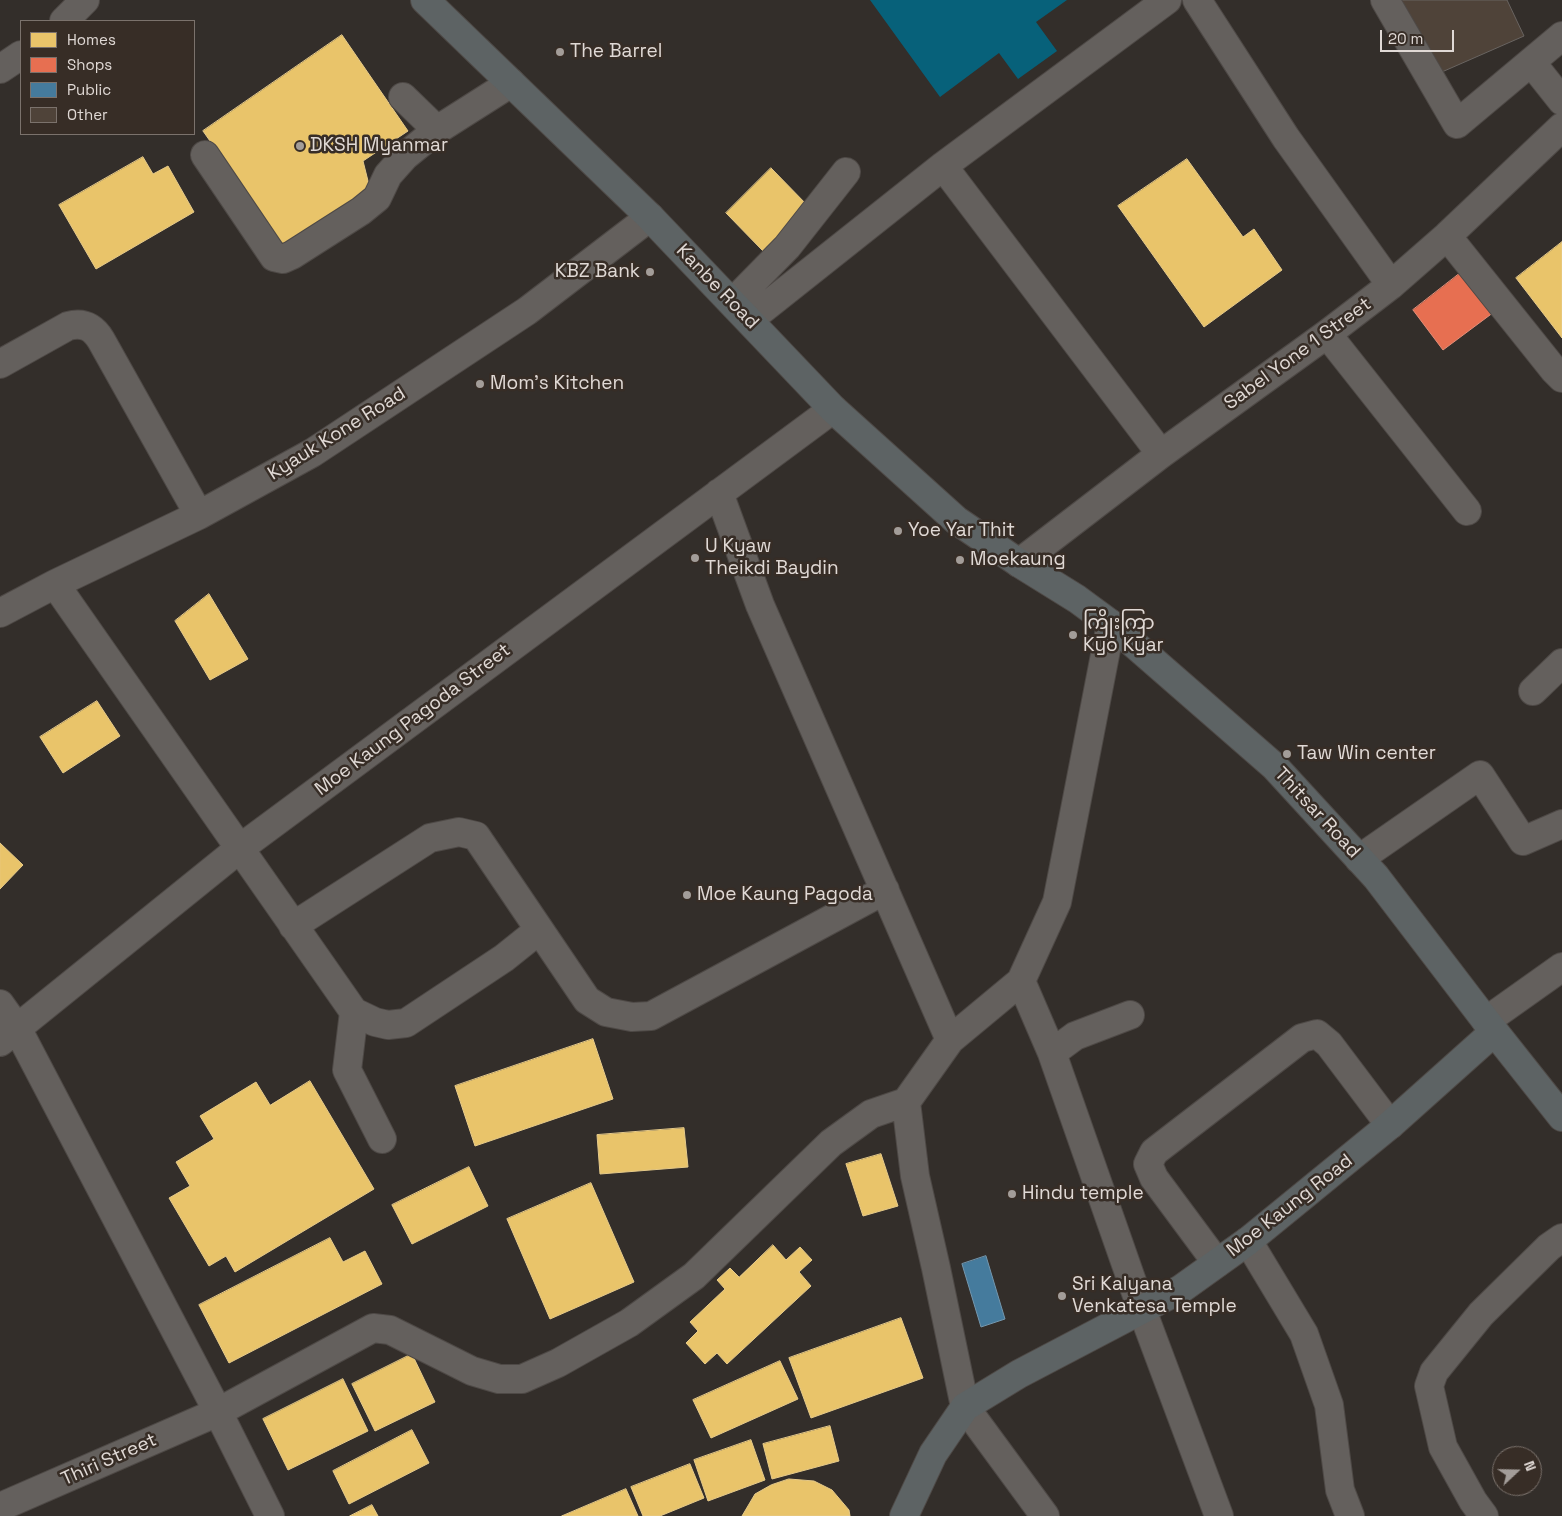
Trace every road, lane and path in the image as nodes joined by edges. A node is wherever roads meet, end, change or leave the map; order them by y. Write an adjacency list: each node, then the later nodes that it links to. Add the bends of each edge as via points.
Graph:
1 (425, 0): 9 (main road, Kanbe Road)
2 (1167, 0): 15 (street)
3 (1197, 0): 19 (street, via 1286,138)
4 (1385, 0): 7 (street, via 1457,124)
5 (1562, 36): 7 (street)
6 (20, 56): 8 (street)
7 (1531, 62): 11 (street)
8 (0, 69)
9 (511, 84): 13 (street); 17 (main road, Kanbe Road)
10 (403, 97): 13 (street)
11 (1562, 101)
12 (1562, 127): 18 (street, Sabel Yone 1 Street)
13 (438, 130): 14 (street, via 405,156 388,175 377,198 283,259 274,257)
14 (205, 155)
15 (943, 166): 20 (street); 25 (street)
16 (846, 172): 20 (street)
17 (650, 217): 20 (main road, Kanbe Road); 28 (street, Kyauk Kone Road, via 527,311 312,453)
18 (1447, 236): 19 (street, Sabel Yone 1 Street); 23 (street)
19 (1391, 285): 21 (street, Sabel Yone 1 Street)
20 (741, 311): 24 (main road, Kanbe Road)
21 (1327, 334): 25 (street, Sabel Yone 1 Street); 27 (street)
22 (0, 364): 28 (street, via 68,326 81,324 91,328 101,340)
23 (1562, 378)
24 (833, 409): 26 (street, Moe Kaung Pagoda Street); 29 (main road, Kanbe Road, via 956,520)
25 (1161, 454): 29 (street, Sabel Yone 1 Street)
26 (719, 493): 36 (street, Moe Kaung Pagoda Street); 38 (street, via 760,605)
27 (1467, 511)
28 (199, 515): 30 (street, Kyauk Kone Road)
29 (1019, 564): 32 (main road, Thitsar Road)
30 (55, 584): 31 (street, Kyauk Kone Road); 36 (street)
31 (0, 613)
32 (1111, 624): 37 (main road, Thitsar Road, via 1275,767); 42 (street, via 1057,902)
33 (1562, 663): 34 (street)
34 (1532, 691)
35 (1562, 824): 37 (street, via 1523,841 1480,775)
36 (240, 849): 39 (street); 47 (street, Moe Kaung Pagoda Street)
37 (1359, 859): 46 (main road, Thitsar Road)
38 (885, 890): 40 (street, via 651,1016 632,1017 606,1012 588,1000); 48 (street)
39 (293, 926): 40 (street, via 430,838 459,832 476,836); 44 (street)
40 (539, 930): 44 (street, via 504,958 406,1023 388,1026)
41 (1562, 967): 46 (street)
42 (1021, 981): 48 (street); 49 (street)
43 (0, 1004): 47 (street)
44 (354, 1012): 53 (street, via 347,1070)
45 (1130, 1015): 49 (street, via 1075,1036)
46 (1490, 1026): 51 (main road, Thitsar Road); 52 (main road, Moe Kaung Road)
47 (8, 1035): 59 (street)
48 (950, 1040): 50 (street)
49 (1052, 1053): 57 (street)
50 (906, 1102): 58 (street, via 915,1176); 59 (street, Thiri Street, via 871,1114 831,1143 694,1276 629,1323 558,1364 522,1379 499,1379 472,1371 390,1330 373,1328)
51 (1562, 1117)
52 (1390, 1125): 55 (main road, Moe Kaung Road); 56 (street, via 1329,1044 1317,1034 1302,1038 1154,1152 1148,1164 1154,1178)
53 (382, 1139)
54 (1562, 1238): 61 (street, via 1481,1314 1434,1372 1429,1386 1443,1447)
55 (1248, 1242): 56 (main road, Moe Kaung Road); 66 (street, via 1304,1334 1329,1405 1340,1490)
56 (1217, 1262): 57 (main road, Moe Kaung Road, via 1181,1289)
57 (1142, 1310): 58 (main road, Moe Kaung Road, via 1019,1374); 65 (street)
58 (965, 1407): 63 (main road, Moe Kaung Road, via 933,1454); 64 (street)
59 (218, 1412): 60 (street, Thiri Street); 62 (street)
60 (0, 1507)
61 (1471, 1511)
62 (270, 1516)
63 (904, 1516)
64 (1045, 1516)
65 (1219, 1516)
66 (1350, 1516)

